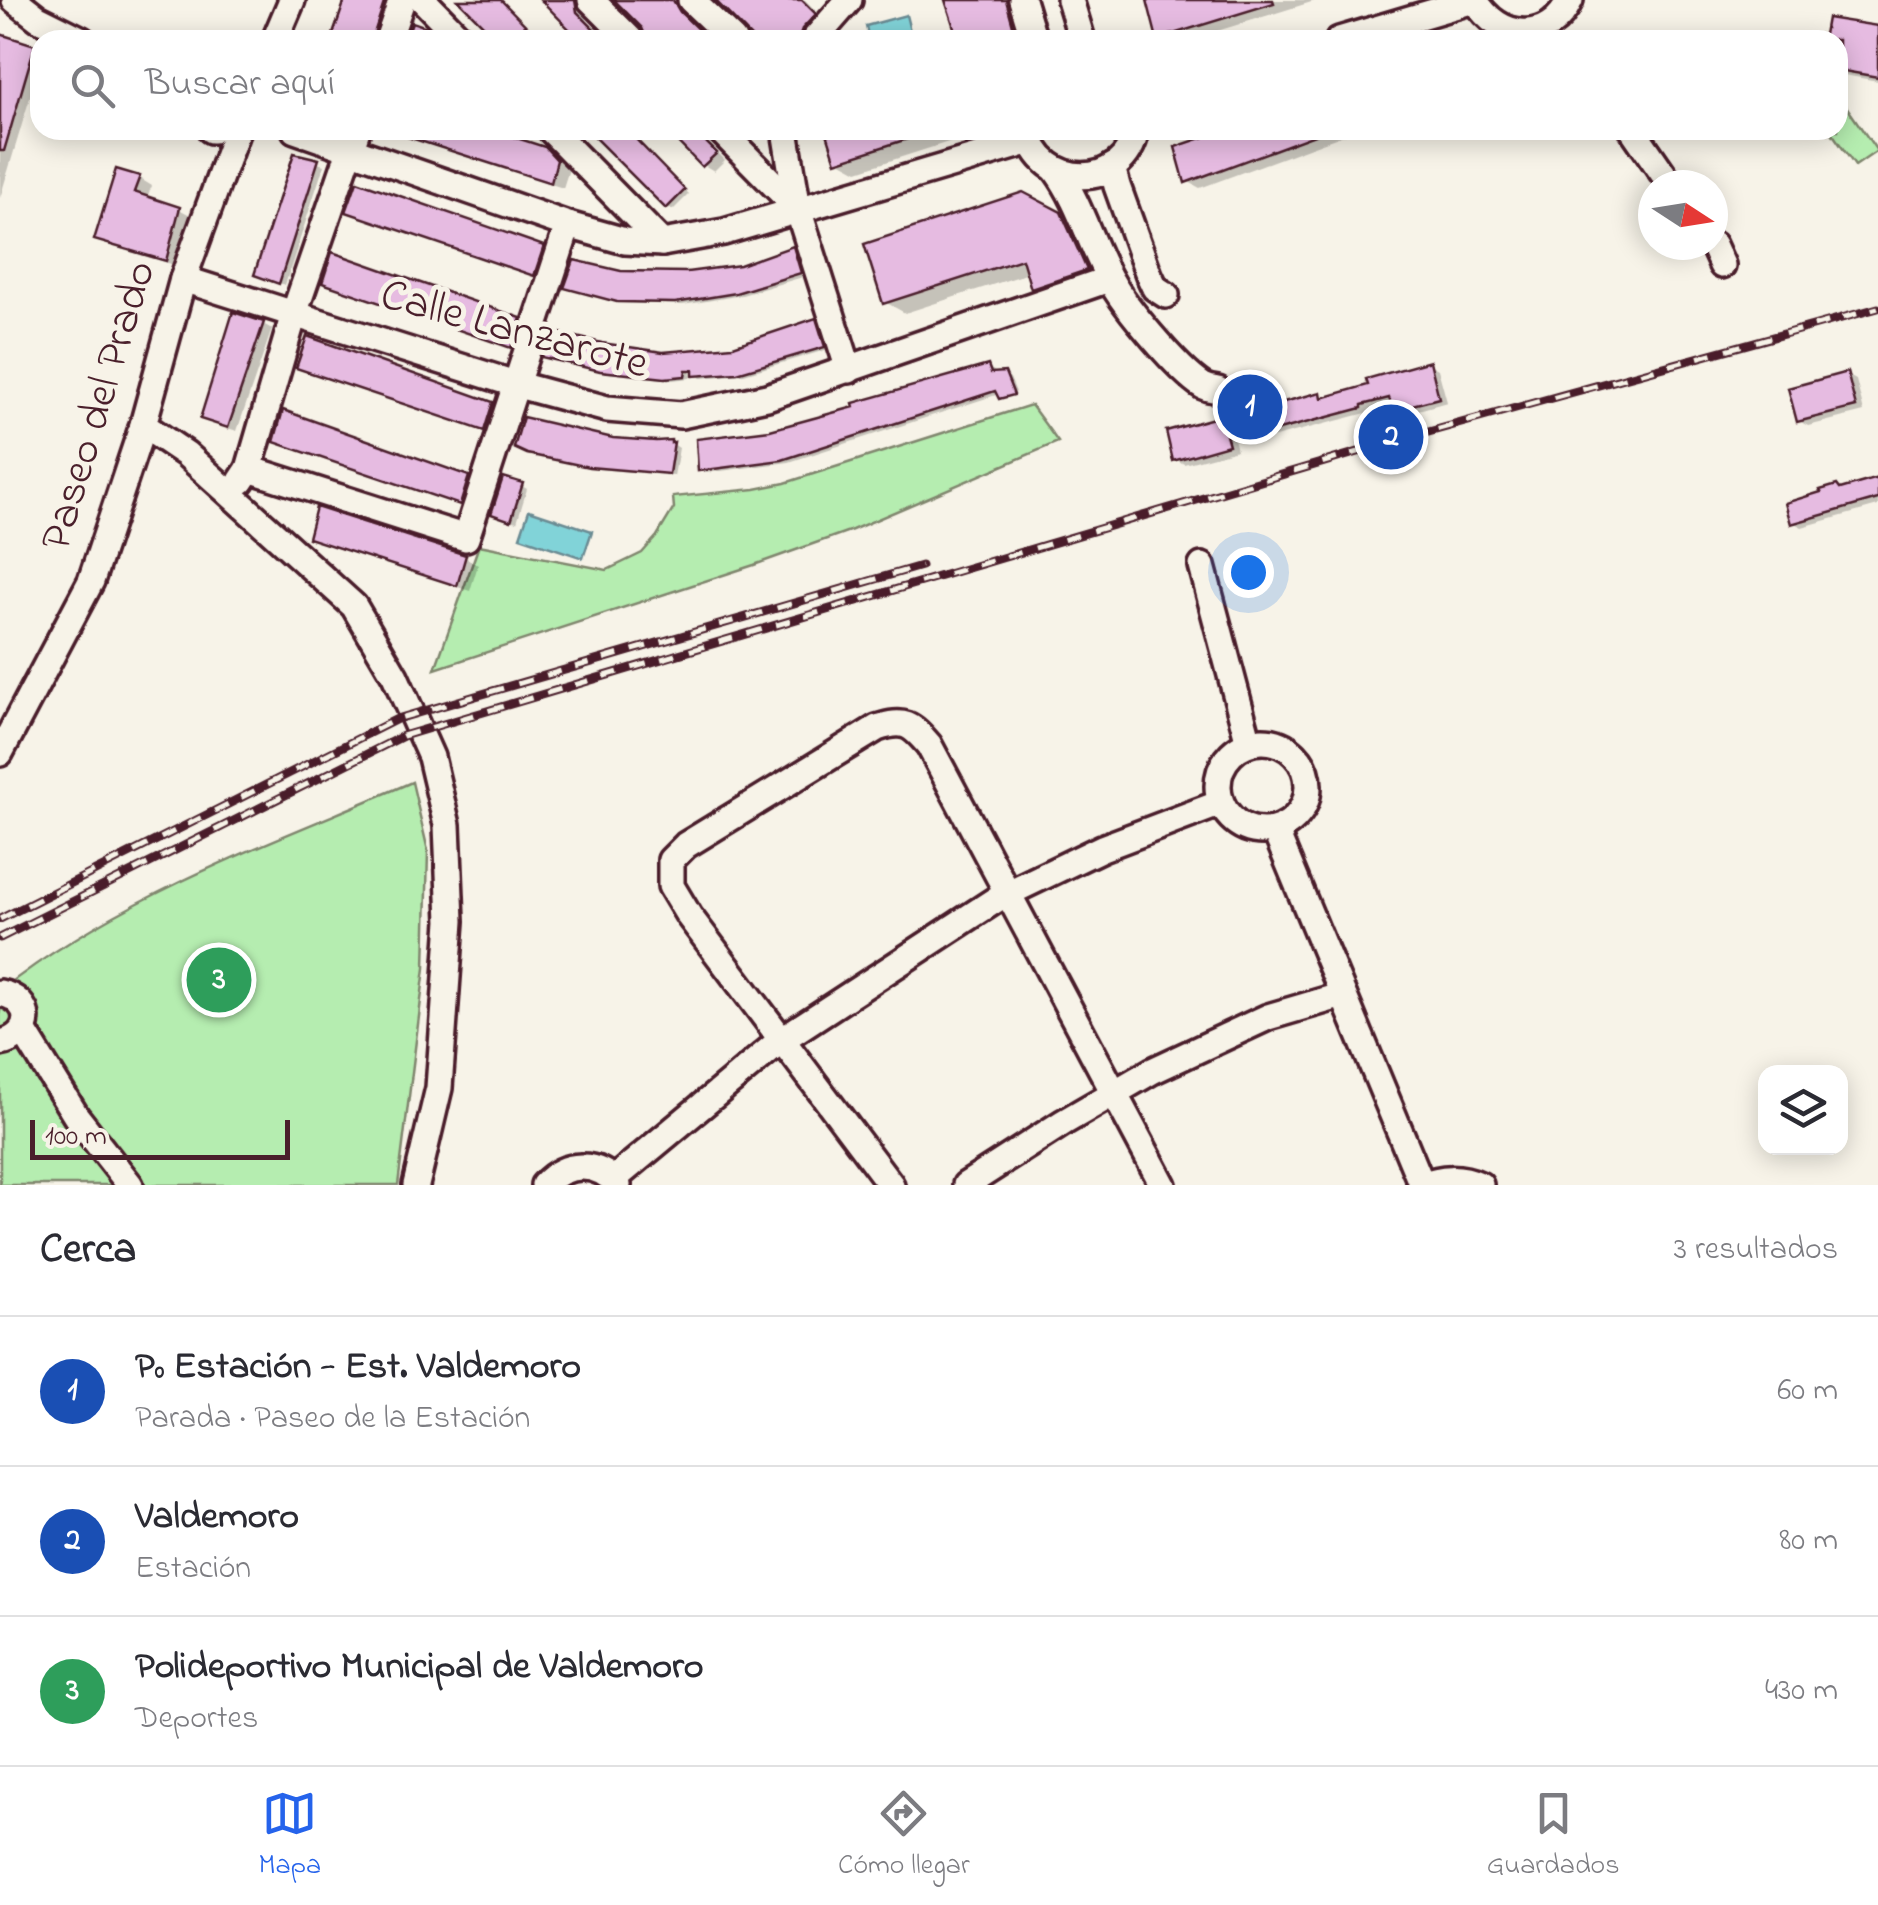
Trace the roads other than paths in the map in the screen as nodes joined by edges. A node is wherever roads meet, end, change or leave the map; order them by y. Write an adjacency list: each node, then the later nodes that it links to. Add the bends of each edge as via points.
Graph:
1 (15, 0): 12 (street)
2 (292, 0): 13 (street)
3 (402, 0): 14 (street)
4 (423, 0): 15 (street)
5 (591, 0): 16 (street)
6 (692, 0): 17 (street)
7 (849, 0): 18 (street)
8 (1022, 0): 19 (street)
9 (1070, 0): 20 (street)
10 (1474, 0): 21 (street); 22 (street)
11 (1566, 20): 23 (street)
12 (62, 30)
13 (279, 30)
14 (392, 30)
15 (452, 30)
16 (620, 30)
17 (723, 30)
18 (823, 30)
19 (1031, 30)
20 (1079, 30)
21 (1373, 30)
22 (1508, 30)
23 (1534, 30)
24 (233, 140): 39 (street, Paseo del Prado)
25 (354, 140): 37 (street); 42 (street)
26 (560, 140): 38 (street)
27 (734, 140): 36 (street)
28 (787, 140): 36 (street)
29 (1014, 140): 36 (street)
30 (1033, 140): 34 (street)
31 (1134, 140): 33 (street)
32 (1640, 140): 35 (street)
33 (1112, 167): 34 (street, via 1085,176); 41 (street, via 1149,275)
34 (1056, 170): 40 (street)
35 (1661, 170)
36 (798, 209): 38 (street); 43 (street)
37 (568, 225): 38 (street); 44 (street)
38 (662, 243)
39 (183, 279): 42 (street, Calle Lanzarote); 46 (street, Paseo del Prado)
40 (1109, 280): 43 (street, Calle Lanzarote); 45 (street, via 1159,344 1200,384)
41 (1166, 295)
42 (294, 314): 44 (street, Calle Lanzarote); 47 (street)
43 (848, 370): 44 (street, Calle Lanzarote, via 767,397 680,415 607,409)
44 (518, 385): 47 (street, via 466,538)
45 (1218, 390)
46 (143, 425): 48 (street); 51 (street, Paseo del Prado, via 91,581)
47 (248, 469): 48 (street)
48 (232, 495): 63 (street, via 354,606 431,758 447,825 451,921 439,1088)
49 (1202, 566): 50 (street)
50 (1249, 742): 52 (street, via 1222,765); 53 (street, via 1288,747 1306,771 1306,801)
51 (0, 753)
52 (1221, 802): 53 (street, via 1245,828); 54 (street)
53 (1275, 830): 56 (street)
54 (1008, 893): 58 (street); 58 (street, via 929,745 914,728 897,722 686,845 671,860 671,886); 60 (street)
55 (0, 993): 57 (street, via 18,999 26,1014)
56 (1343, 995): 60 (street, via 1268,1017); 68 (street)
57 (23, 1030): 59 (street); 62 (street, via 76,1116)
58 (781, 1040): 61 (street); 65 (street)
59 (0, 1042)
60 (1114, 1093): 66 (street); 67 (street)
61 (616, 1182): 64 (street, via 587,1166 558,1172)
62 (130, 1185)
63 (416, 1185)
64 (544, 1185)
65 (891, 1185)
66 (966, 1185)
67 (1163, 1185)
68 (1422, 1185): 69 (street, via 1445,1178)
69 (1480, 1185)

